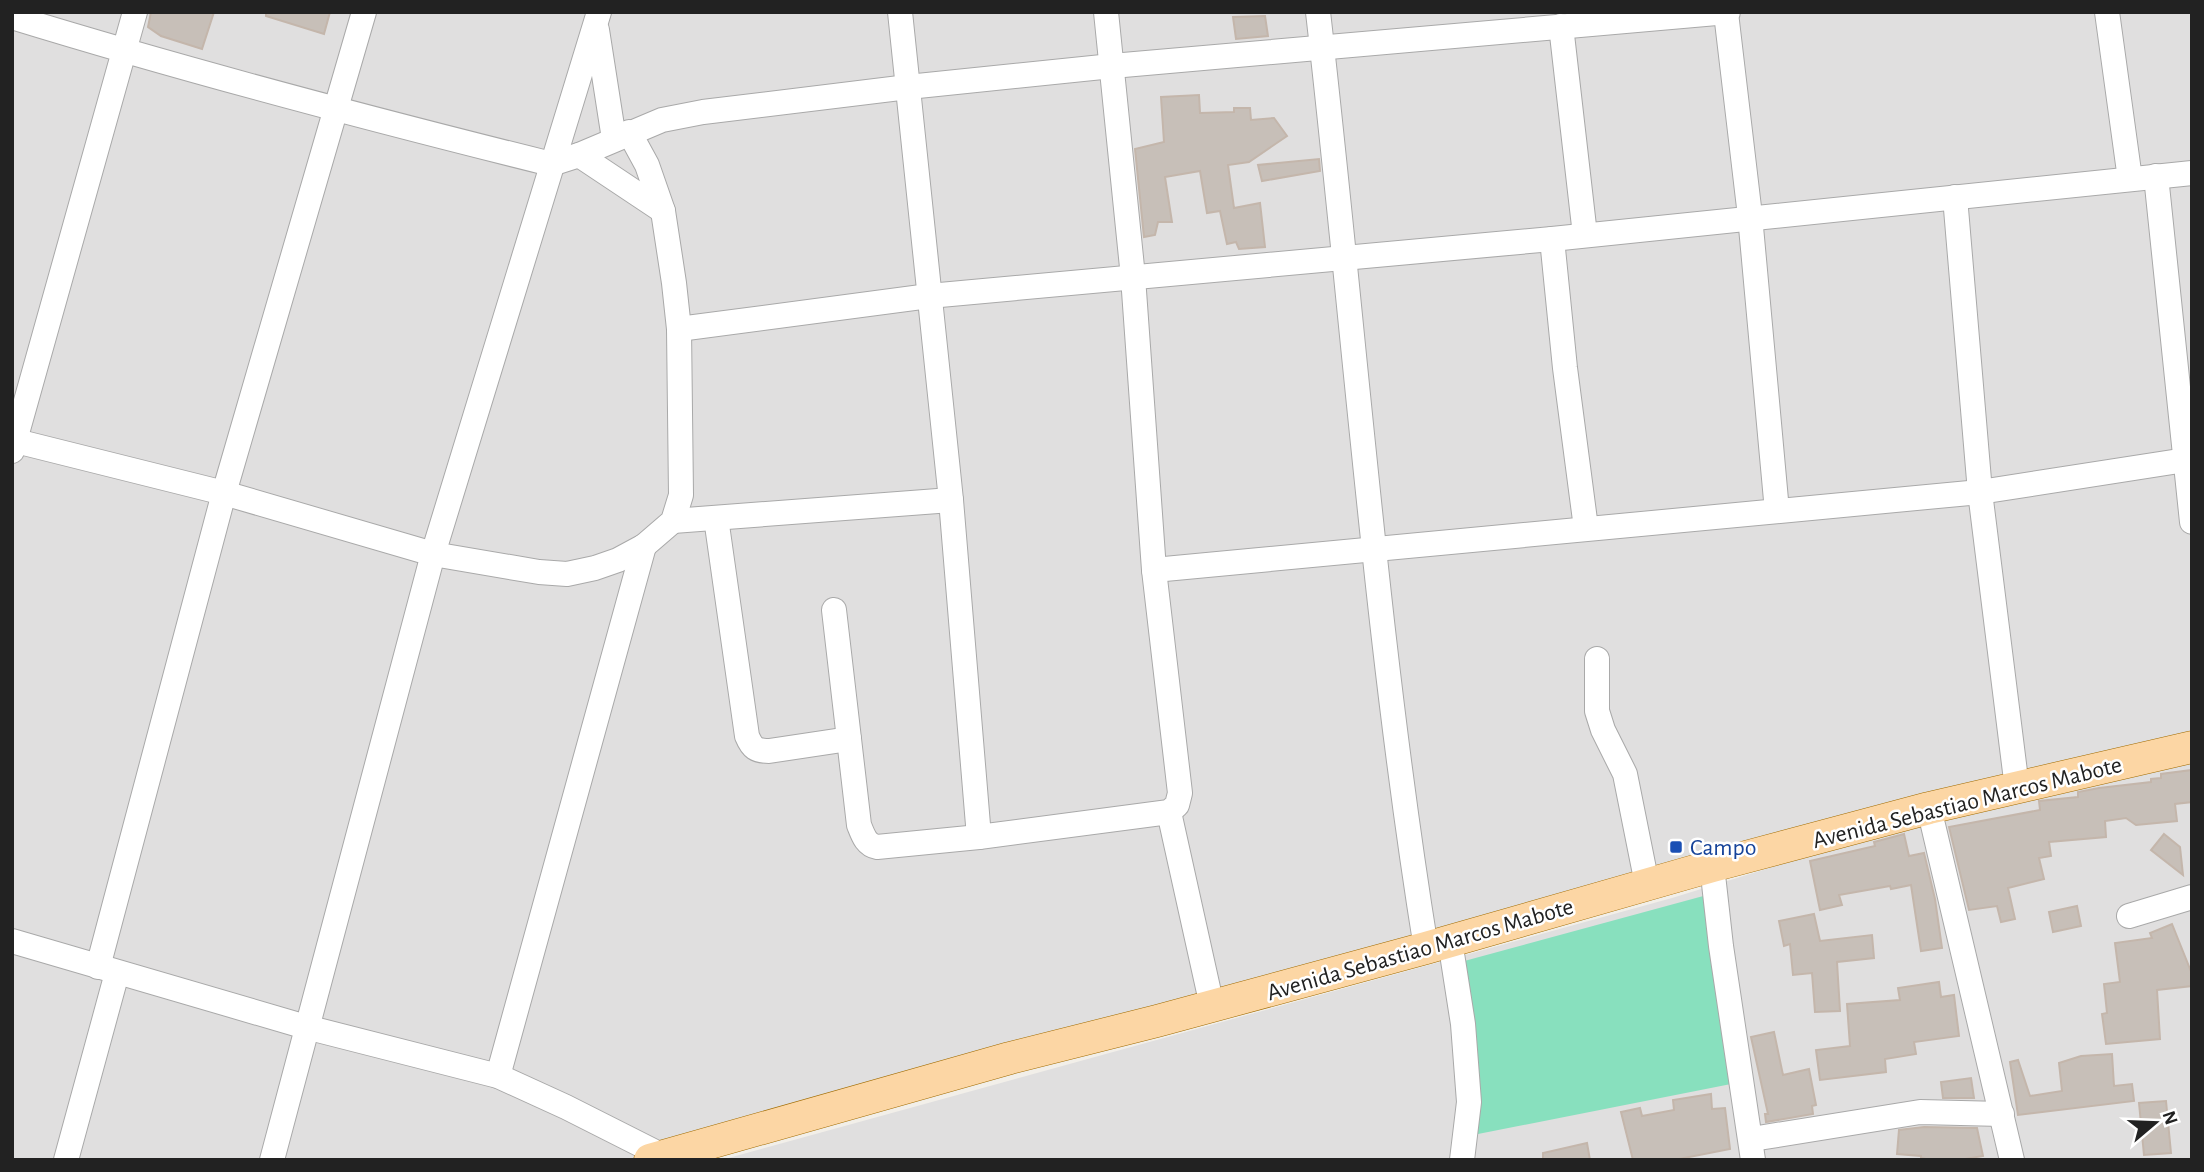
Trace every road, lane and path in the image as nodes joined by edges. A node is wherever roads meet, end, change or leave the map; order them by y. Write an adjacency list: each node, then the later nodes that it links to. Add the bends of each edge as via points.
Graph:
1 (135, 12): 12 (street)
2 (364, 12): 15 (street)
3 (900, 12): 14 (street)
4 (1106, 12): 13 (street)
5 (1318, 12): 11 (street)
6 (2107, 12): 21 (street)
7 (1717, 13): 10 (street); 24 (street)
8 (12, 17): 12 (street)
9 (598, 17): 16 (street); 18 (street)
10 (1560, 26): 11 (street); 25 (street)
11 (1322, 47): 13 (street); 27 (street)
12 (123, 51): 15 (street); 31 (street)
13 (1112, 66): 14 (street); 28 (street)
14 (908, 87): 16 (street, via 703,112 662,120); 29 (street)
15 (334, 111): 18 (street); 34 (street)
16 (621, 136): 17 (street); 23 (street, via 647,165)
17 (579, 155): 18 (street); 23 (street)
18 (551, 164): 43 (street)
19 (2192, 173): 20 (street)
20 (2156, 176): 21 (street); 32 (street)
21 (2130, 179): 22 (street)
22 (1955, 197): 24 (street); 33 (street)
23 (663, 211): 30 (street)
24 (1750, 216): 25 (street); 36 (street)
25 (1585, 235): 26 (street)
26 (1552, 239): 27 (street); 40 (street)
27 (1344, 257): 28 (street); 42 (street)
28 (1133, 277): 29 (street); 44 (street)
29 (929, 296): 30 (street); 35 (street)
30 (679, 330): 38 (street, via 681,495)
31 (13, 444): 34 (street)
32 (2188, 459): 33 (street); 39 (street)
33 (1980, 492): 36 (street); 49 (street)
34 (224, 493): 43 (street); 59 (street)
35 (951, 500): 37 (street); 52 (street)
36 (1777, 511): 40 (street)
37 (716, 518): 38 (street); 47 (street, via 751,747 769,751)
38 (673, 521): 41 (street)
39 (2192, 522)
40 (1586, 528): 42 (street)
41 (644, 546): 43 (street, via 618,560 567,574); 62 (street)
42 (1373, 548): 44 (street); 58 (street, via 1408,839)
43 (433, 554): 61 (street)
44 (1154, 570): 51 (street, via 1180,793 1177,805)
45 (834, 610): 47 (street)
46 (1597, 659): 54 (street, via 1597,710 1625,774)
47 (849, 739): 52 (street, via 859,825 870,846)
48 (2192, 747): 49 (main road, Avenida Sebastiao Marcos Mabote)
49 (2017, 788): 50 (main road, Avenida Sebastiao Marcos Mabote)
50 (1929, 808): 53 (main road, Avenida Sebastiao Marcos Mabote); 63 (street)
51 (1168, 812): 52 (street); 60 (street)
52 (979, 837)
53 (1712, 866): 54 (main road, Avenida Sebastiao Marcos Mabote); 64 (street)
54 (1647, 884): 58 (main road, Avenida Sebastiao Marcos Mabote)
55 (2192, 897): 56 (street)
56 (2129, 916)
57 (12, 942): 59 (street)
58 (1438, 945): 60 (main road, Avenida Sebastiao Marcos Mabote); 68 (street, via 1464,1024 1468,1101)
59 (107, 970): 61 (street); 66 (street)
60 (1212, 1006): 65 (main road, Avenida Sebastiao Marcos Mabote)
61 (306, 1027): 62 (street); 67 (street)
62 (498, 1076): 65 (street, via 566,1107)
63 (2002, 1114): 64 (street, via 1909,1113); 69 (street)
64 (1753, 1149)
65 (657, 1158)
66 (66, 1160)
67 (272, 1160)
68 (1462, 1160)
69 (2012, 1160)

